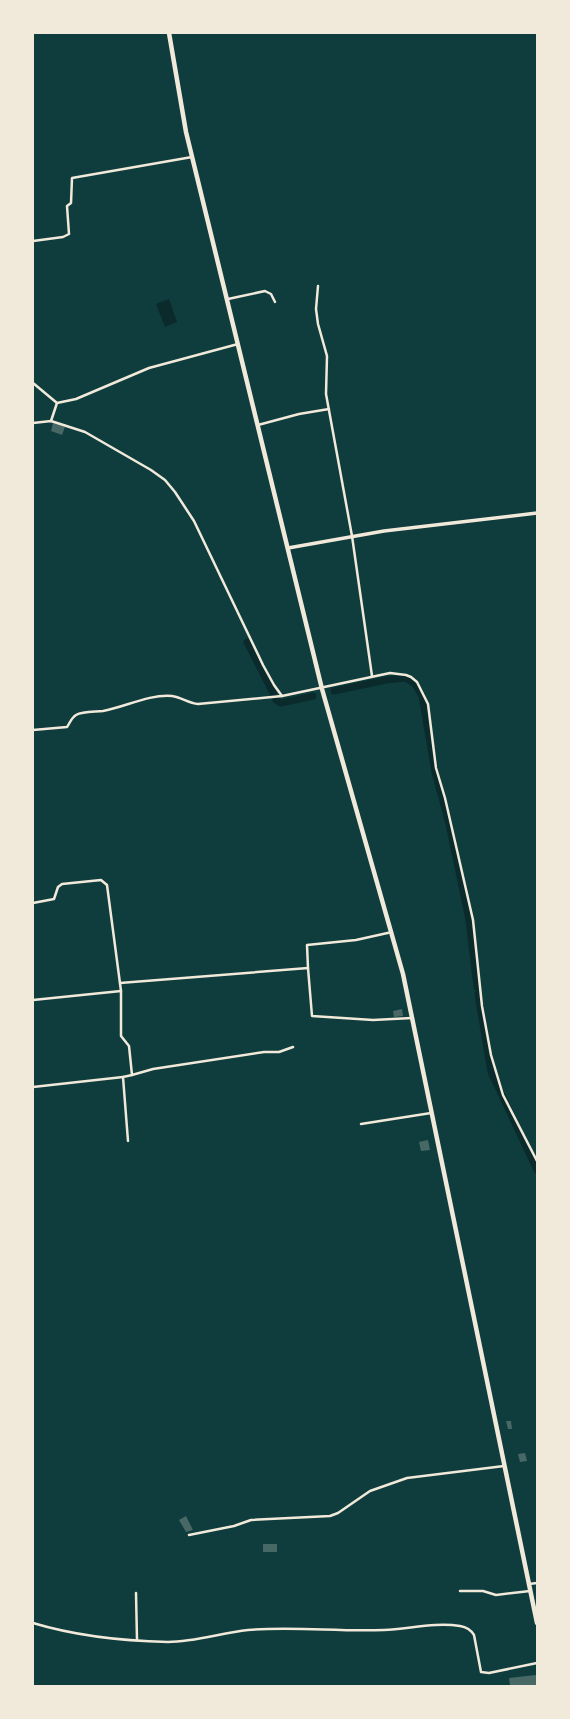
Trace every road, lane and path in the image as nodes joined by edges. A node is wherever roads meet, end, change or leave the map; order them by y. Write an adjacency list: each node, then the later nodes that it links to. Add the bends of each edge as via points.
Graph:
1 (169, 33): 2 (highway)
2 (192, 157): 3 (street, via 130,166 125,170 75,176 71,180 71,204 67,206 69,234); 5 (highway)
3 (33, 241)
4 (318, 286): 10 (street, via 316,309 327,356 326,394)
5 (227, 299): 6 (street, via 265,290 271,294); 7 (highway)
6 (275, 302)
7 (238, 344): 9 (street, via 149,368 76,399); 13 (highway)
8 (33, 383): 9 (street)
9 (57, 403): 11 (street)
10 (329, 409): 13 (street); 15 (street)
11 (51, 421): 12 (street); 19 (street, via 100,439 165,480 194,521 263,665)
12 (33, 423)
13 (258, 425): 16 (highway)
14 (537, 513): 15 (street)
15 (352, 536): 16 (street); 17 (street)
16 (288, 548): 18 (highway)
17 (372, 676): 18 (street); 35 (street, via 399,673 411,677 417,682 428,704 434,756 473,920 480,991 491,1055 503,1095)
18 (322, 689): 19 (street); 22 (highway)
19 (282, 696): 20 (street, via 198,704 164,696 79,714 74,716 67,727)
20 (33, 730)
21 (33, 903): 24 (street, via 54,899 58,887 62,884 105,881)
22 (392, 932): 23 (street, via 356,940 307,945); 27 (highway)
23 (308, 968): 24 (street); 27 (street, via 312,1016 373,1020)
24 (120, 983): 25 (street)
25 (121, 991): 26 (street); 29 (street, via 121,1036 129,1046)
26 (33, 1000)
27 (412, 1018): 32 (highway)
28 (293, 1047): 29 (street, via 279,1052 264,1052 153,1069)
29 (132, 1075): 30 (street)
30 (123, 1076): 31 (street); 34 (street)
31 (33, 1087)
32 (432, 1113): 33 (street); 36 (highway)
33 (361, 1124)
34 (128, 1141)
35 (537, 1162)
36 (504, 1466): 37 (street, via 407,1478 370,1491 330,1516 251,1520); 39 (highway)
37 (189, 1535)
38 (537, 1583): 39 (street)
39 (529, 1584): 41 (highway)
40 (460, 1590): 41 (street, via 482,1591 496,1596)
41 (530, 1590): 44 (highway)
42 (136, 1593): 45 (street)
43 (33, 1623): 45 (street, via 102,1637)
44 (537, 1623)
45 (137, 1640): 46 (street, via 185,1642 249,1630 386,1630 450,1626 472,1631 481,1672 489,1673)
46 (537, 1663)

